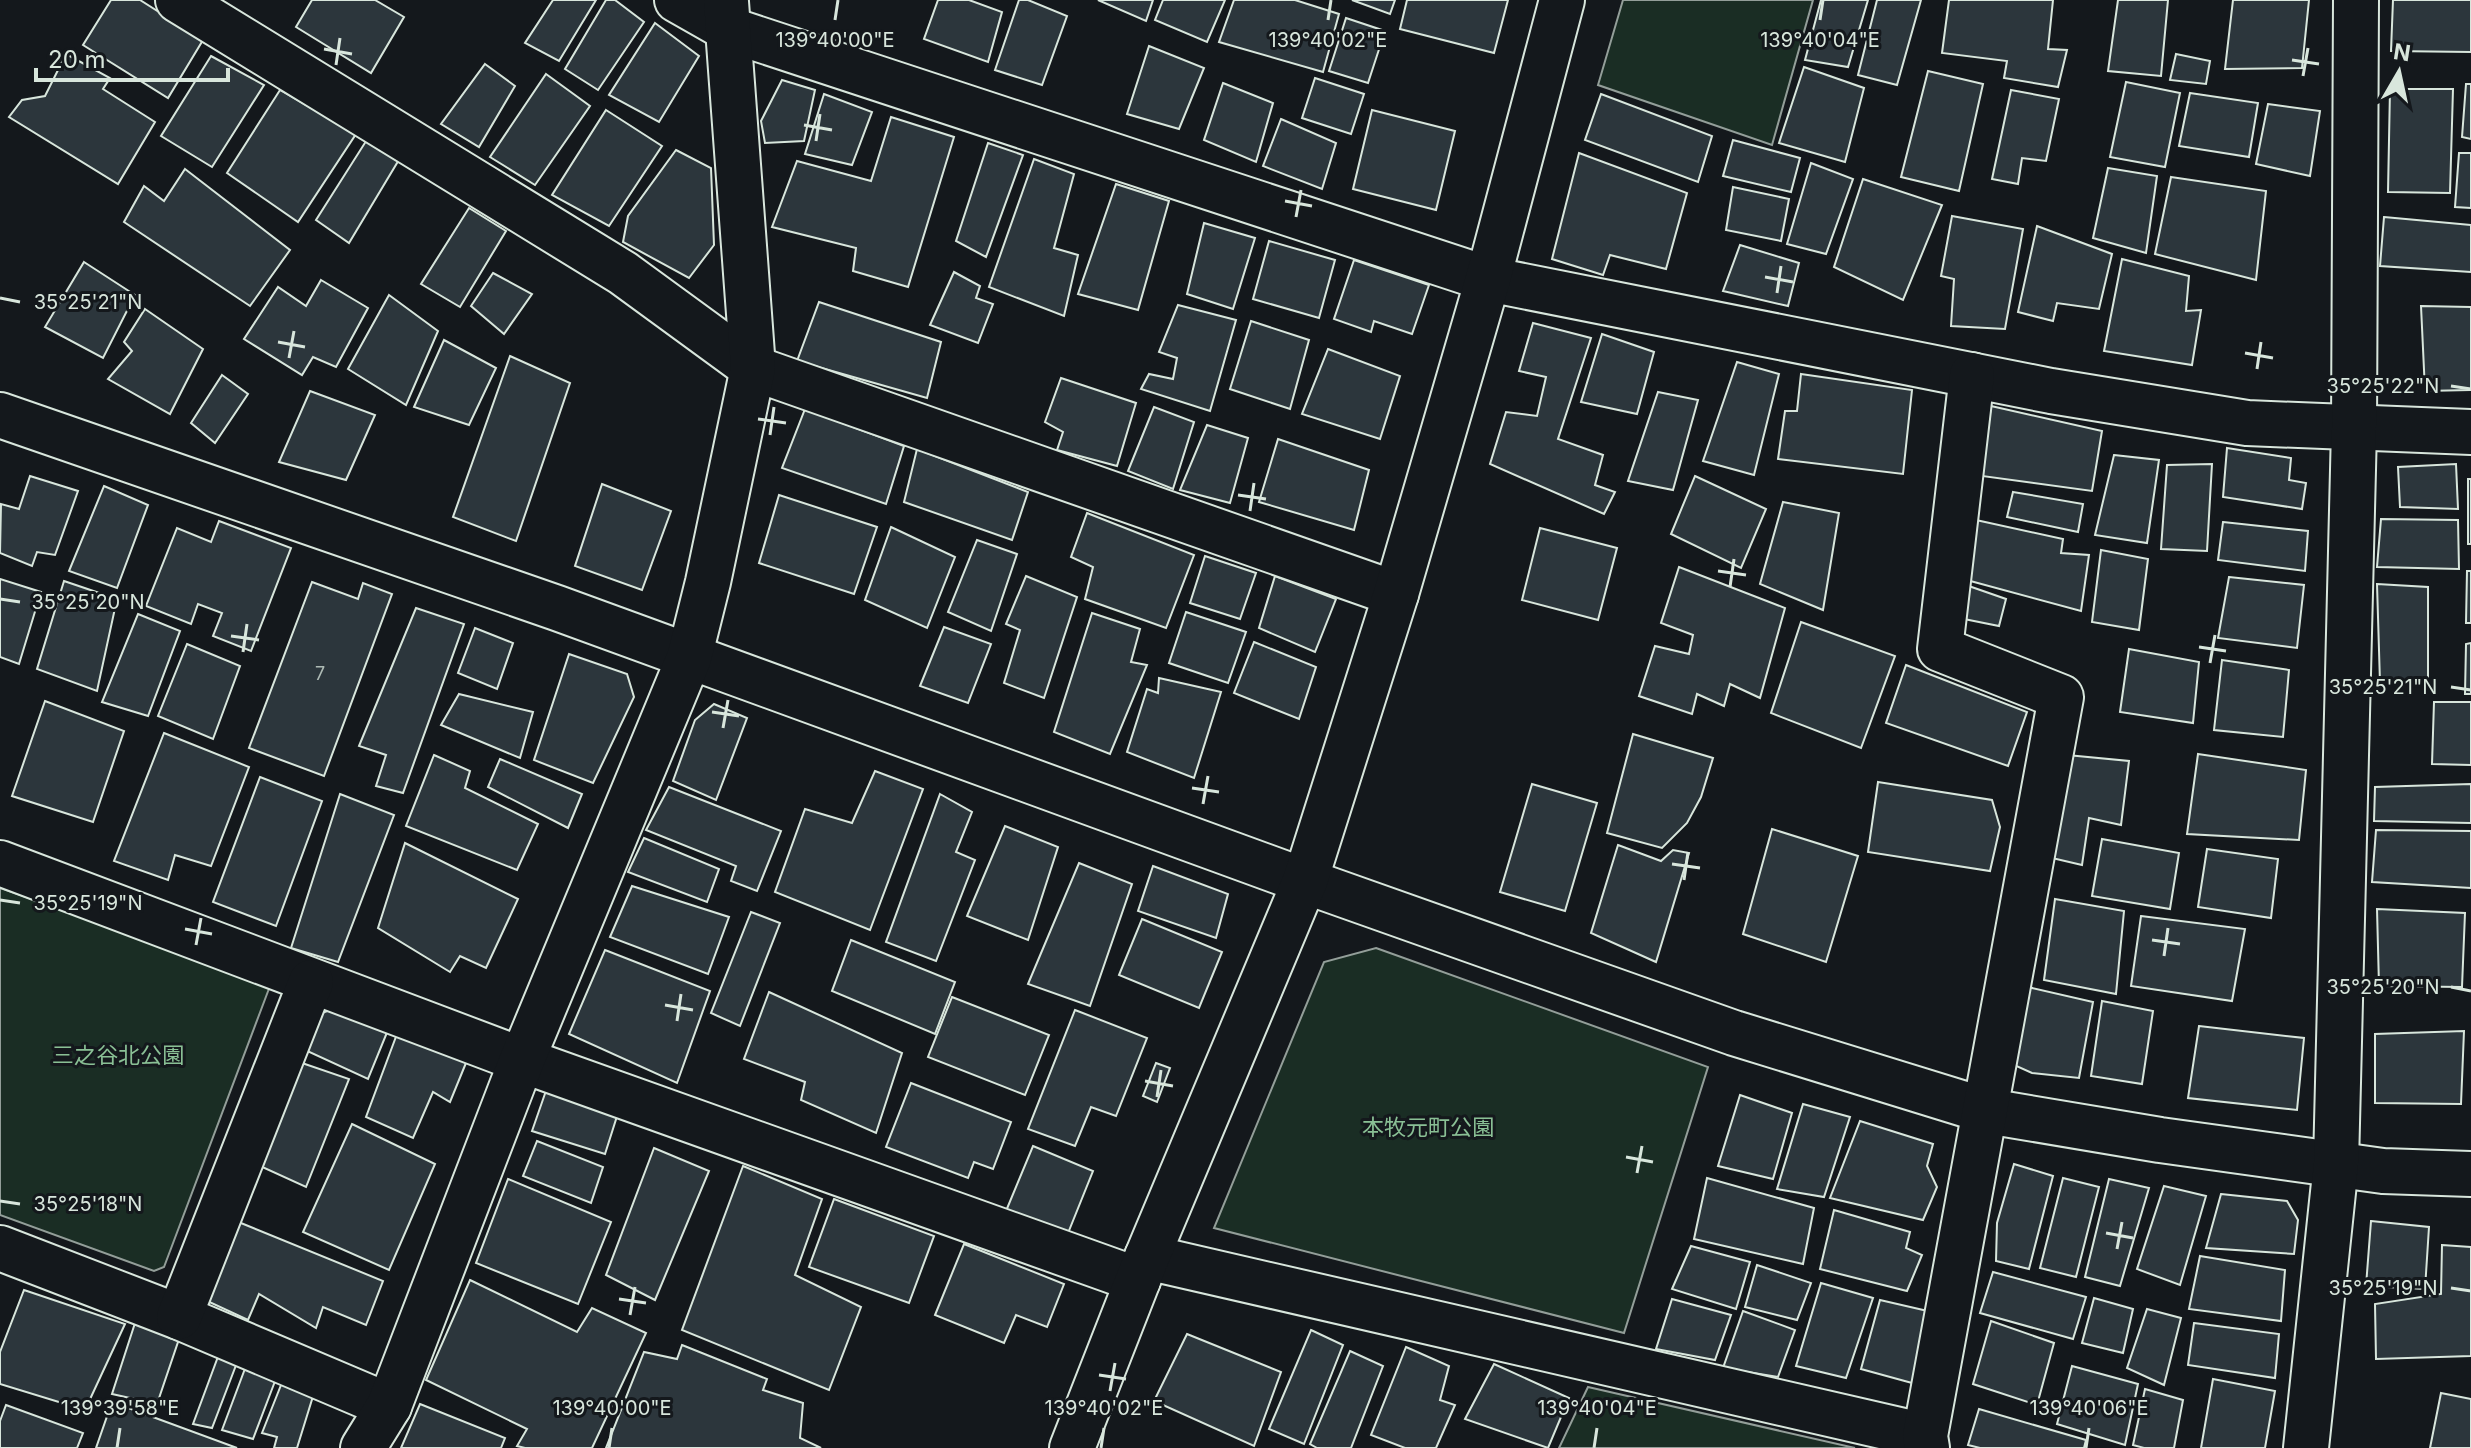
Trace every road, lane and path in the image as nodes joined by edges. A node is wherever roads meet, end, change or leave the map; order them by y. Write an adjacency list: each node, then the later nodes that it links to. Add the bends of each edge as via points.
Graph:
1 (178, 0): 7 (street, via 623,273)
2 (677, 0): 5 (street)
3 (1562, 0): 6 (street)
4 (2356, 0): 10 (street)
5 (727, 15): 6 (street); 7 (street)
6 (1488, 279): 8 (street); 12 (street)
7 (753, 368): 12 (street); 13 (street)
8 (1972, 375): 10 (street, via 2247,423); 18 (street, via 1940,649 2061,697)
9 (0, 415): 13 (street)
10 (2354, 429): 11 (street); 19 (street)
11 (2471, 432)
12 (1396, 594): 15 (street)
13 (689, 658): 15 (street); 17 (street)
14 (0, 863): 16 (street)
15 (1305, 881): 18 (street, via 1734,1033); 22 (street)
16 (311, 982): 17 (street); 23 (street)
17 (522, 1060): 22 (street); 24 (street)
18 (1987, 1111): 19 (street); 25 (street)
19 (2336, 1164): 20 (street); 28 (street)
20 (2471, 1174)
21 (0, 1248): 23 (street)
22 (1143, 1269): 25 (street); 27 (street)
23 (179, 1317): 24 (street)
24 (389, 1406): 26 (street)
25 (1926, 1442)
26 (363, 1448)
27 (1072, 1448)
28 (2306, 1448)

